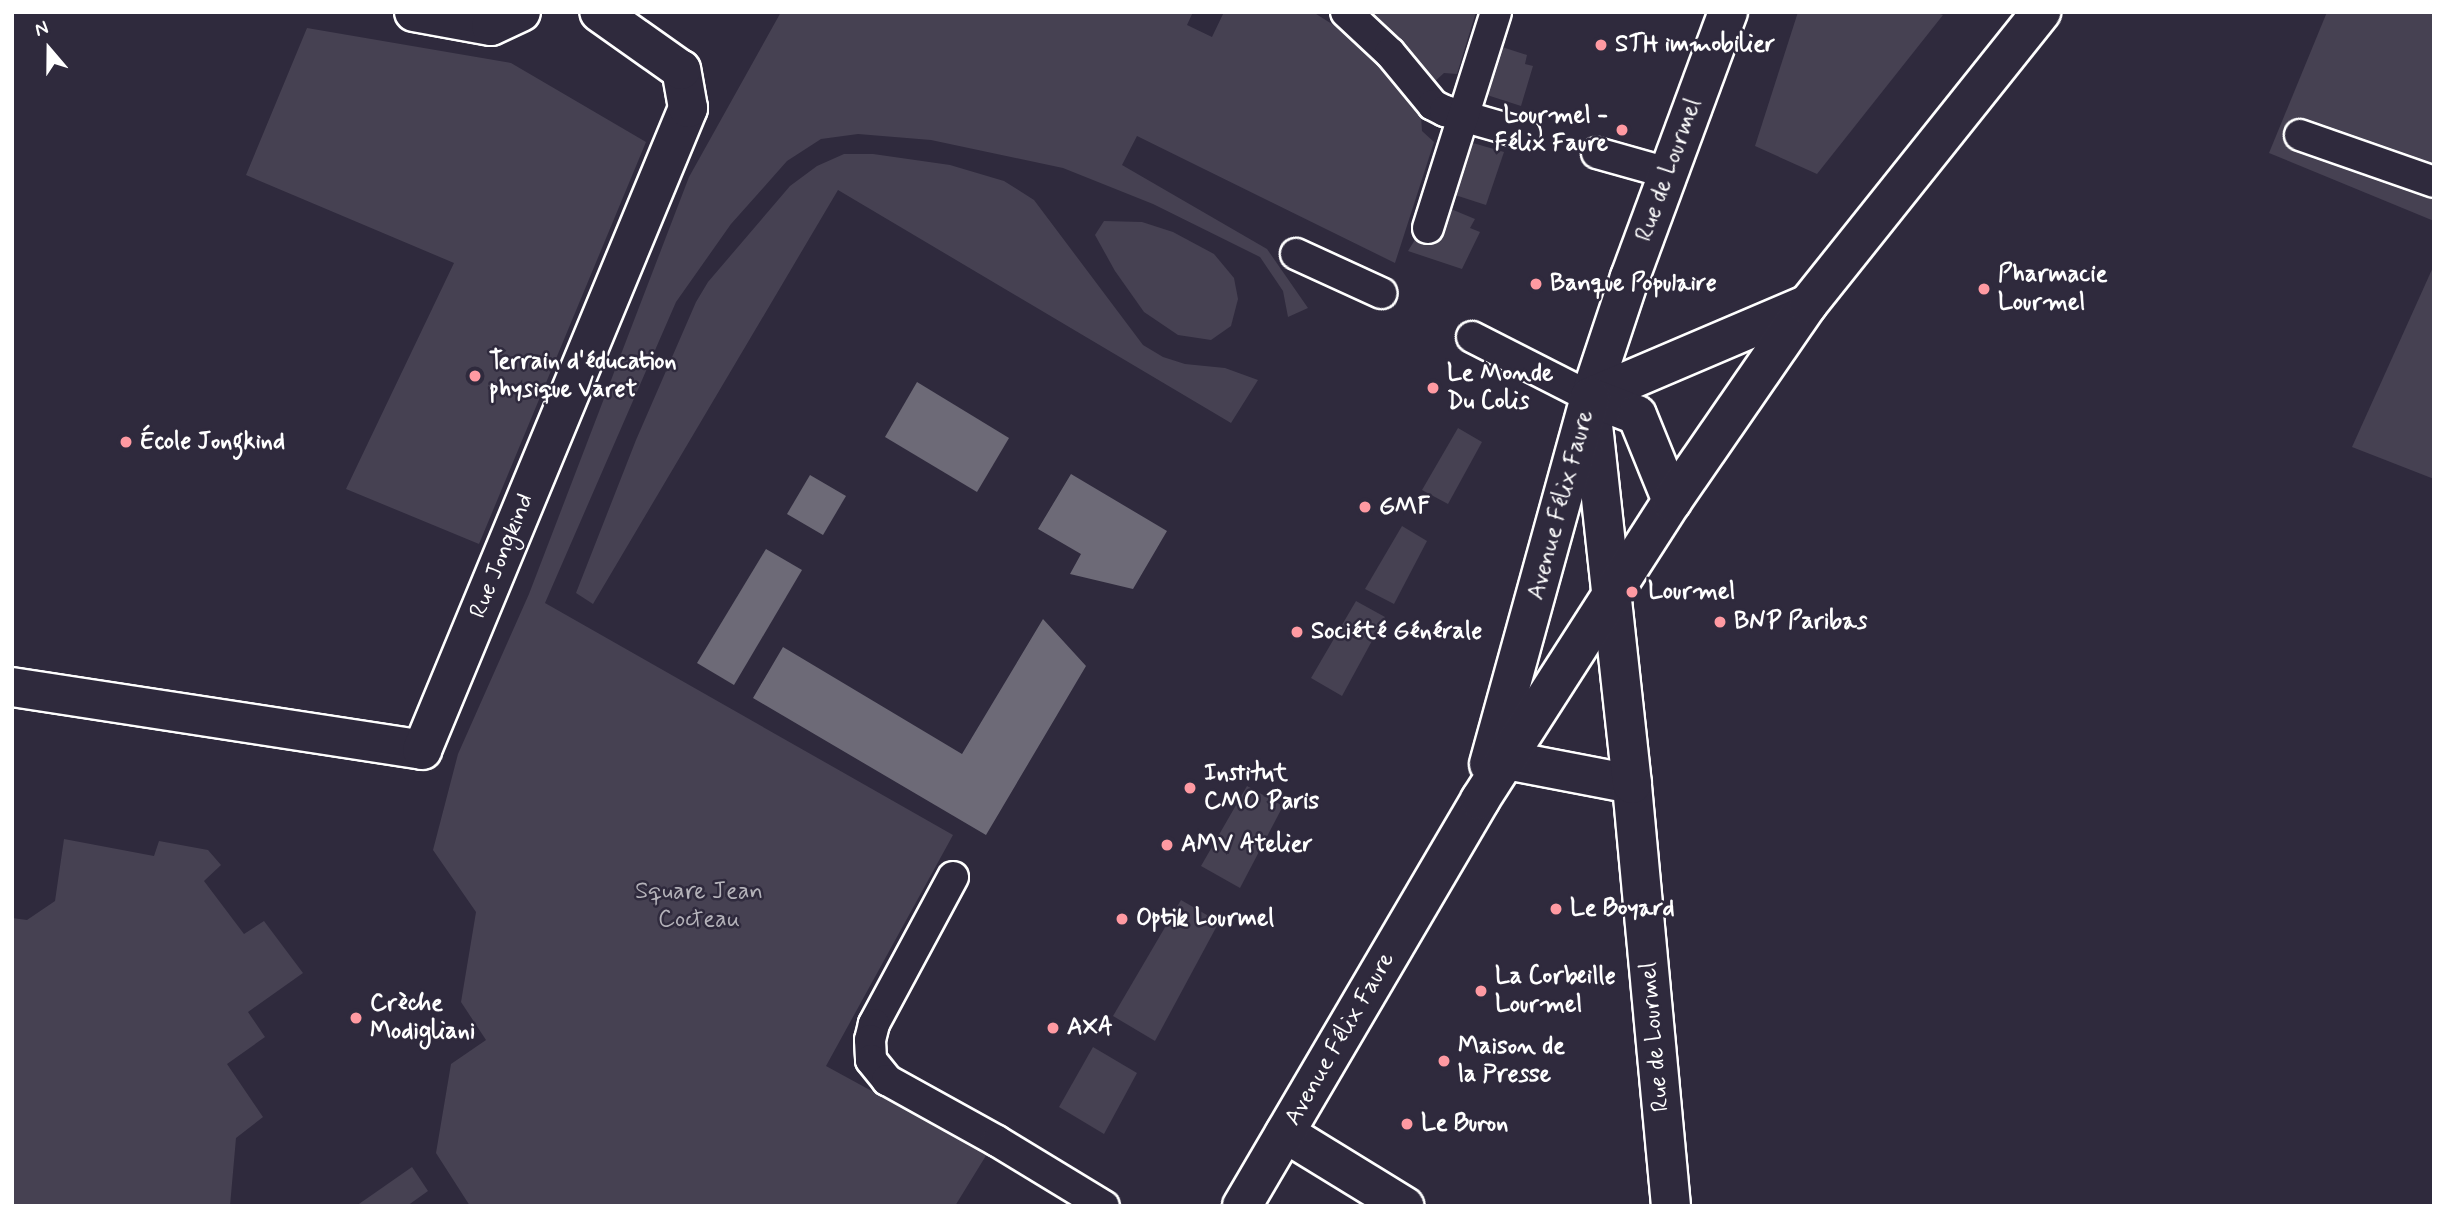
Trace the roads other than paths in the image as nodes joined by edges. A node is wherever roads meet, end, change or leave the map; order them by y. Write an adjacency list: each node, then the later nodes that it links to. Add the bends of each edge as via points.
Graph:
1 (414, 12): 2 (street, via 491,26)
2 (521, 12)
3 (599, 12): 22 (street, Rue Jongkind, via 681,70 688,108 422,750)
4 (1346, 12): 8 (lane, via 1383,46 1433,104)
5 (1496, 12): 8 (lane)
6 (1728, 12): 12 (street, Rue de Lourmel)
7 (2041, 12): 17 (street, Avenue Félix Faure)
8 (1463, 116): 9 (lane); 14 (lane)
9 (1525, 134)
10 (2300, 135): 13 (lane)
11 (1597, 153): 12 (lane)
12 (1668, 173): 19 (street, Rue de Lourmel)
13 (2434, 182)
14 (1428, 229)
15 (1296, 254): 16 (lane)
16 (1381, 293)
17 (1808, 304): 19 (street, Avenue Félix Faure); 20 (street, Avenue Félix Faure)
18 (1472, 337): 19 (lane)
19 (1590, 397): 20 (street, via 1637,415); 21 (street, Rue de Lourmel); 25 (street, Avenue Félix Faure)
20 (1672, 500): 21 (street, Avenue Félix Faure)
21 (1611, 596): 23 (street, Avenue Félix Faure); 24 (street, Rue de Lourmel)
22 (12, 687)
23 (1506, 760): 24 (street); 25 (street, Avenue Félix Faure)
24 (1632, 784): 31 (street, Rue de Lourmel)
25 (1480, 800): 27 (street, Avenue Félix Faure)
26 (953, 877): 28 (lane, via 874,1024 871,1060 887,1080)
27 (1285, 1133): 29 (street, Avenue Félix Faure); 30 (street)
28 (1104, 1206)
29 (1242, 1206)
30 (1405, 1206)
31 (1671, 1206)

